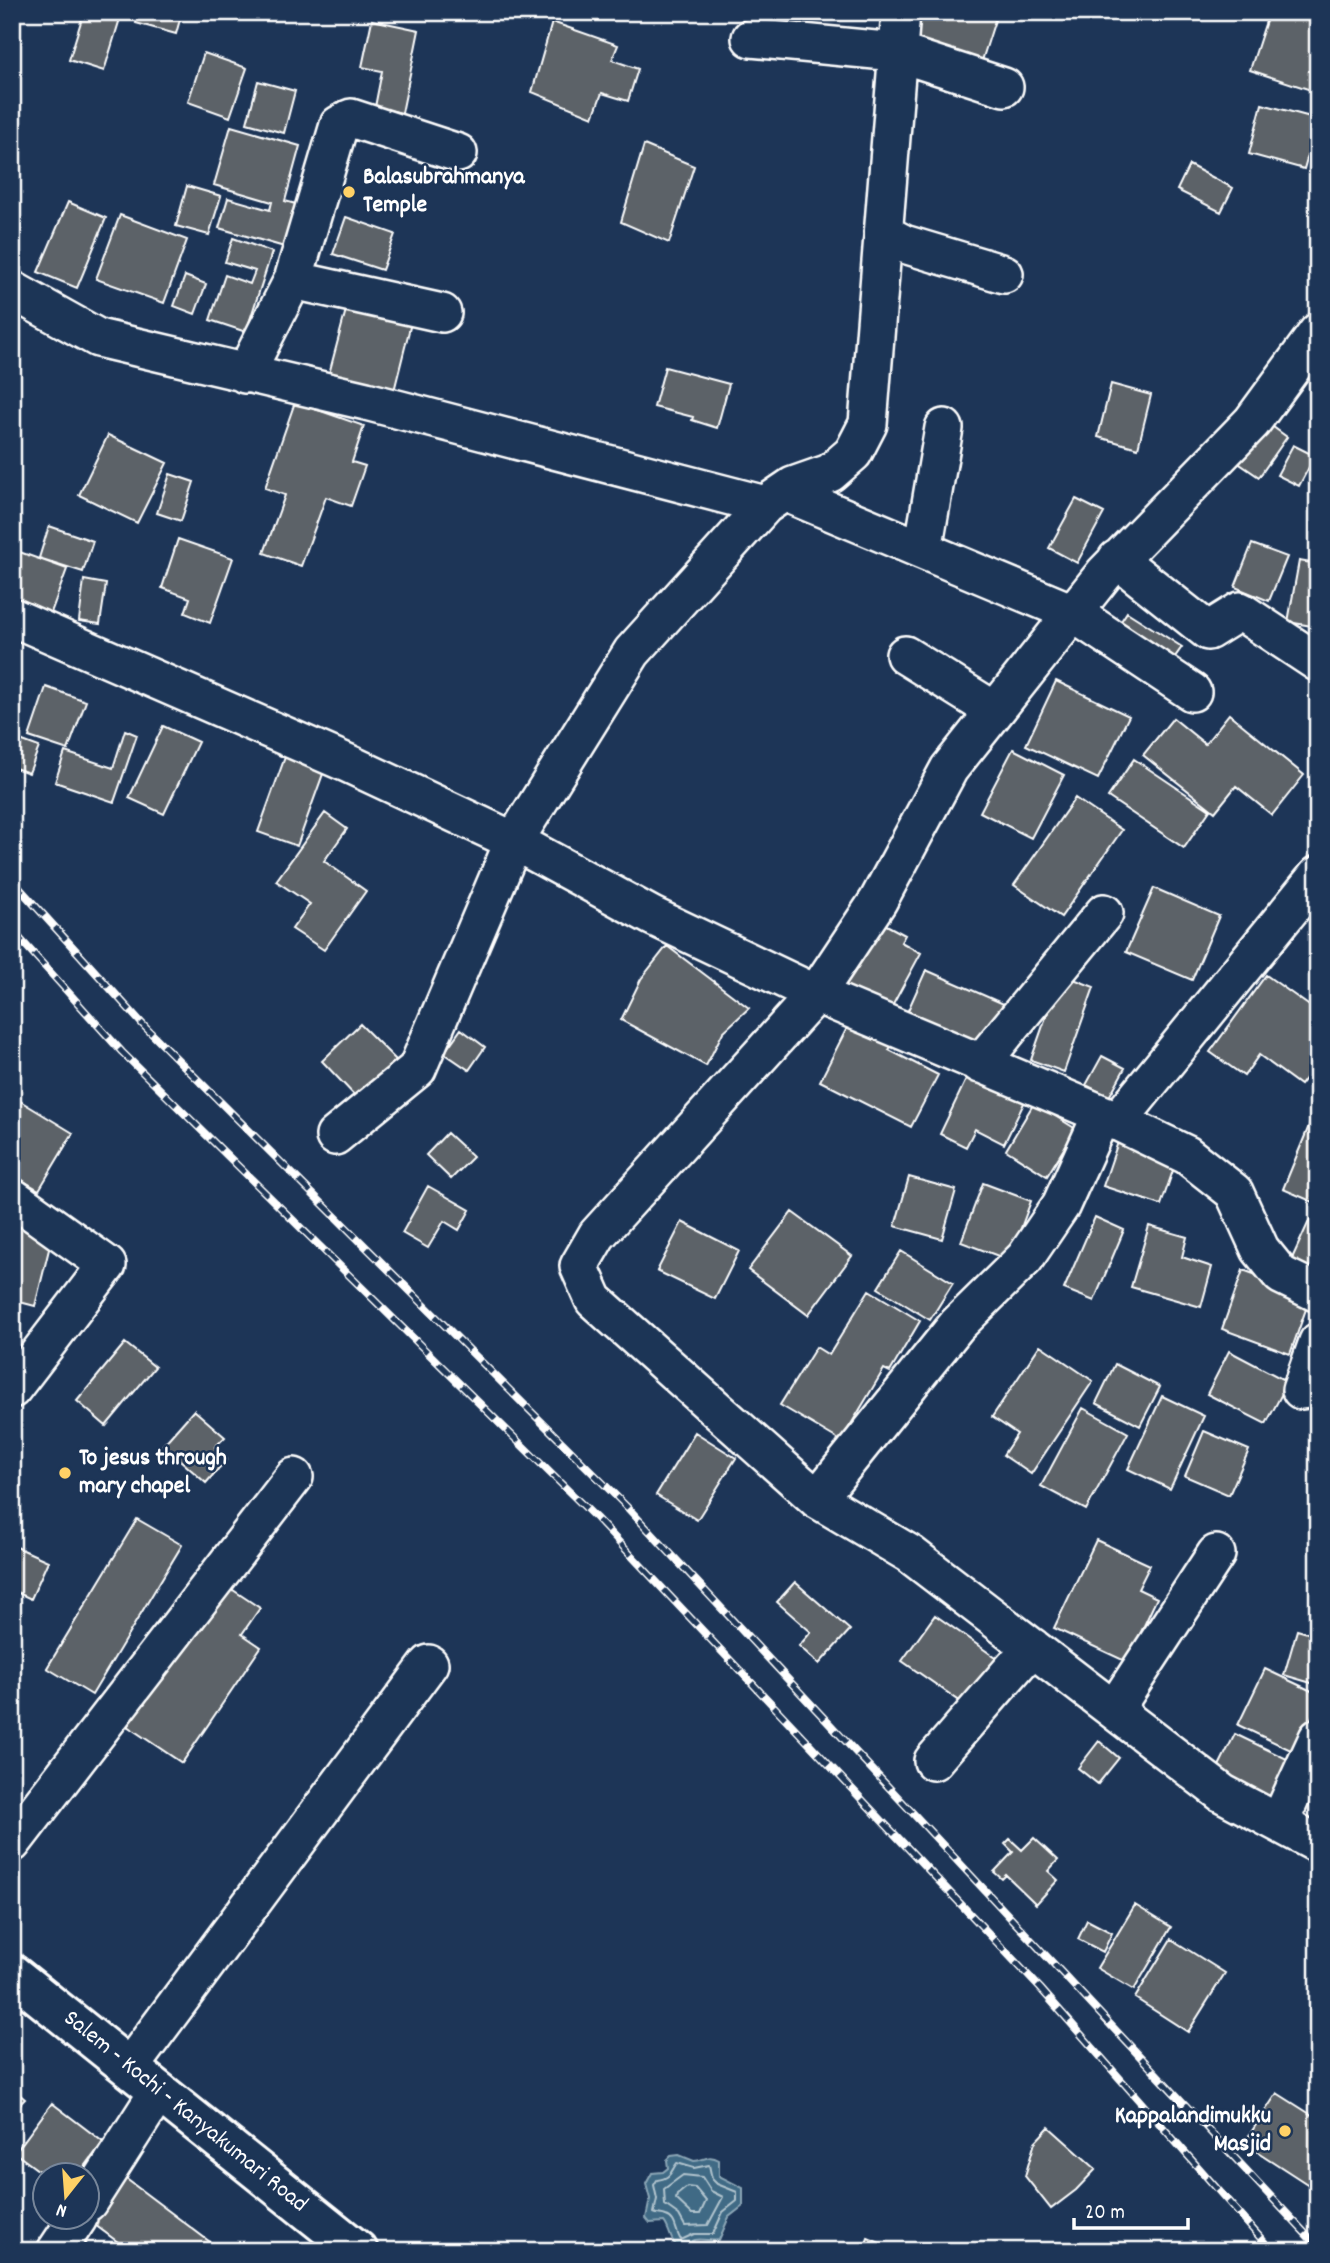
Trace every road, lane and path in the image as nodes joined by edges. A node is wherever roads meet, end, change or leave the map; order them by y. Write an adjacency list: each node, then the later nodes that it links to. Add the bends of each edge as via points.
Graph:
1 (901, 12): 3 (street)
2 (751, 38): 3 (street)
3 (896, 52): 4 (street); 6 (street)
4 (1004, 86)
5 (458, 153): 8 (street, via 351,118 339,125)
6 (883, 233): 7 (street, via 904,244); 14 (street, via 868,424 853,453 830,473 793,486)
7 (1004, 274)
8 (293, 281): 10 (street); 12 (street)
9 (12, 290): 12 (street, via 98,338)
10 (442, 313)
11 (1318, 332): 16 (street, via 1252,422)
12 (245, 374): 14 (street)
13 (944, 429): 15 (street)
14 (775, 499): 15 (street); 23 (street, via 632,652)
15 (923, 551): 17 (street)
16 (1117, 559): 17 (street); 20 (street, via 1208,631 1240,611)
17 (1073, 613): 21 (street); 22 (street)
18 (12, 617): 23 (street)
19 (905, 655): 22 (street)
20 (1317, 662)
21 (1192, 692)
22 (995, 711): 26 (street, via 949,769 878,901)
23 (514, 841): 26 (street, via 652,916); 29 (street, via 417,1069)
24 (1318, 875): 28 (street)
25 (1104, 913): 27 (street)
26 (816, 994): 27 (street); 36 (street, via 597,1235 579,1266 594,1300)
27 (981, 1064): 28 (street)
28 (1110, 1118): 31 (street, via 1187,1155 1234,1192 1260,1249 1281,1275); 36 (street, via 1026,1258 957,1325)
29 (335, 1136)
30 (12, 1197): 33 (street, via 107,1265)
31 (1318, 1293)
32 (1318, 1342): 34 (street)
33 (12, 1389)
34 (1301, 1390)
35 (294, 1477): 44 (street)
36 (817, 1499): 38 (street, via 910,1554)
37 (1216, 1554): 40 (street)
38 (1032, 1647): 40 (street); 42 (street)
39 (429, 1664): 47 (street)
40 (1114, 1710): 43 (street, via 1222,1793)
41 (1318, 1738): 43 (street)
42 (933, 1761)
43 (1279, 1823): 45 (street)
44 (12, 1843)
45 (1318, 1844)
46 (12, 1974): 47 (main road, Salem - Kochi - Kanyakumari Road)
47 (129, 2068): 48 (main road, Salem - Kochi - Kanyakumari Road)
48 (159, 2091): 49 (street); 52 (main road, Salem - Kochi - Kanyakumari Road)
49 (102, 2180)
50 (68, 2232): 51 (street)
51 (56, 2251)
52 (358, 2251)

